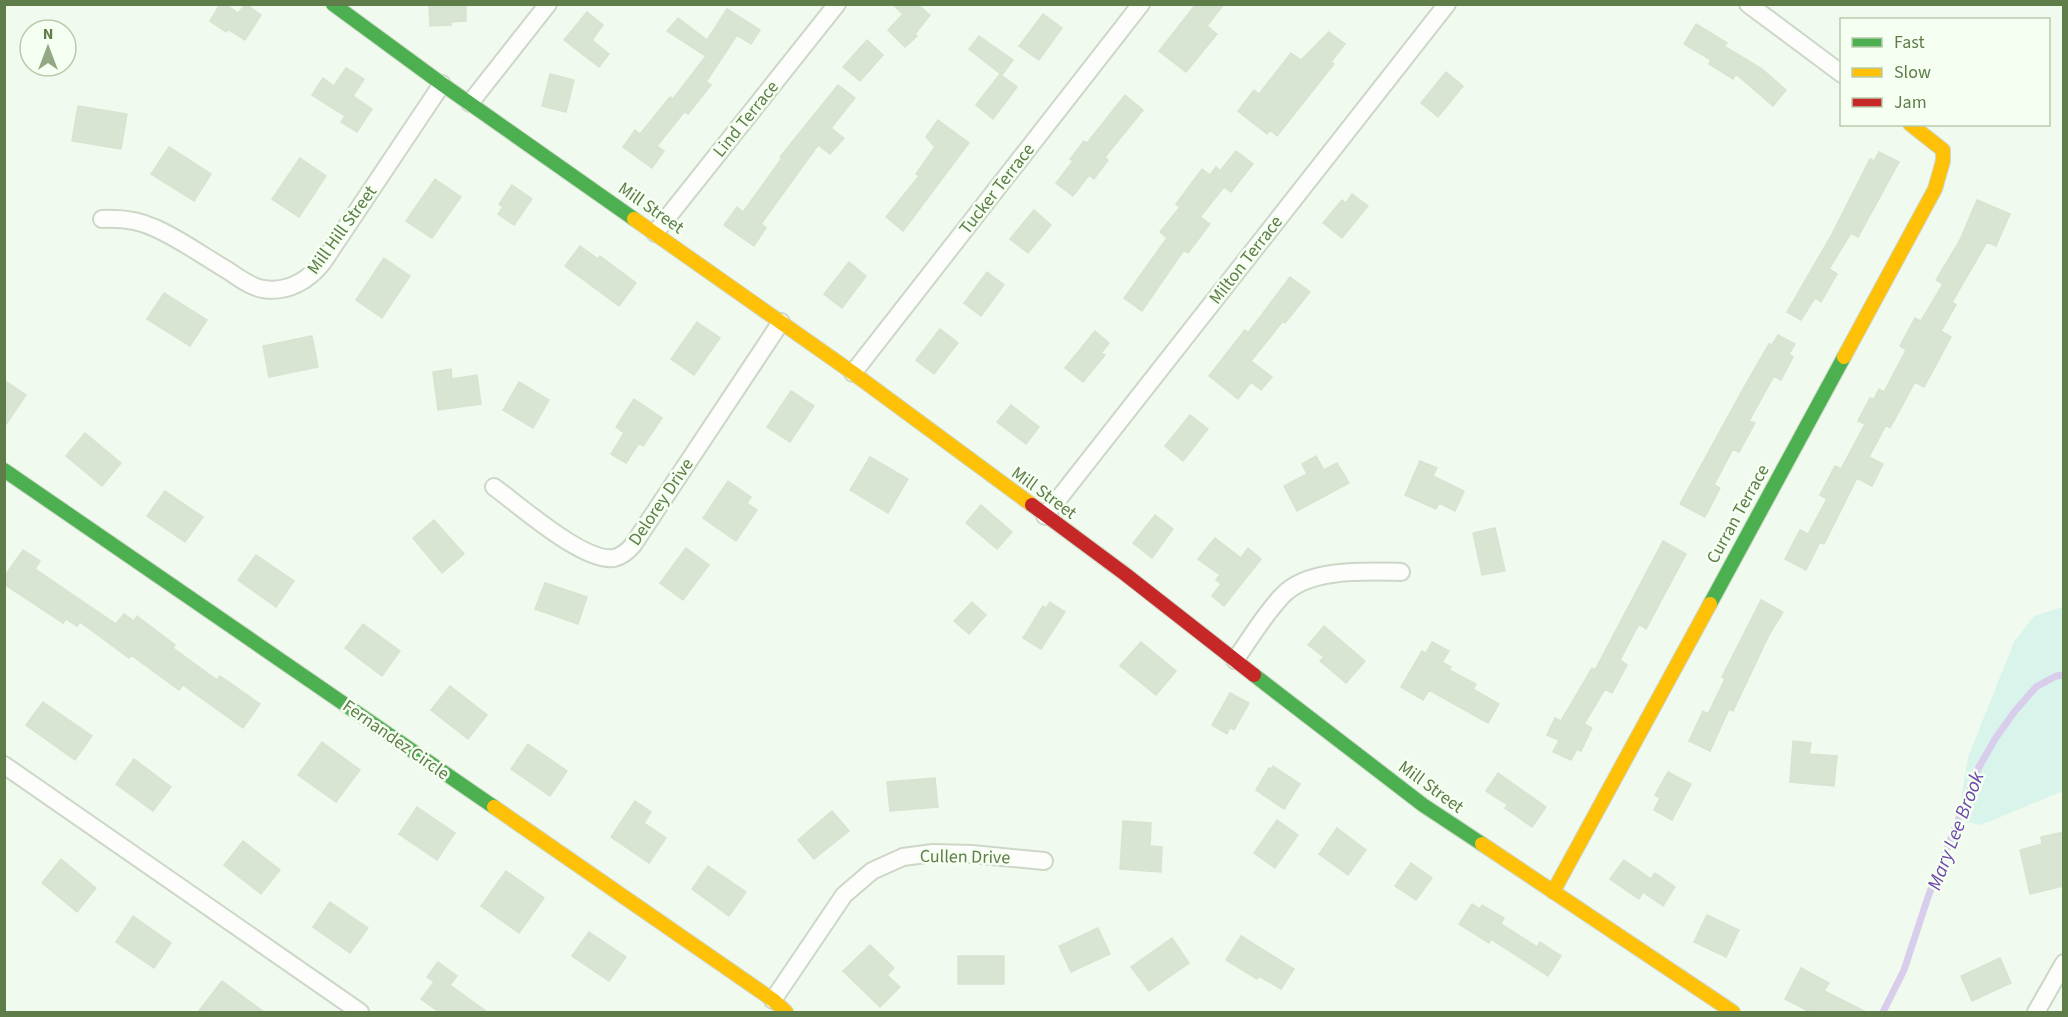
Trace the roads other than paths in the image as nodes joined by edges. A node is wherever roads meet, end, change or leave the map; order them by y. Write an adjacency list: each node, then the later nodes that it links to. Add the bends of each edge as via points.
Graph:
1 (333, 4): 8 (street, Mill Street)
2 (548, 4): 9 (street)
3 (837, 4): 12 (street, Lind Terrace)
4 (1141, 4): 14 (street, Tucker Terrace)
5 (1448, 4): 17 (street, Milton Terrace)
6 (1748, 4): 7 (street)
7 (1840, 73)
8 (442, 84): 9 (street, Mill Street); 11 (street, Mill Hill Street, via 323,262 309,278 292,286 262,289 157,229 135,221)
9 (470, 103): 12 (street, Mill Street)
10 (1913, 126): 22 (street, Curran Terrace, via 1943,150 1935,189)
11 (102, 219)
12 (655, 232): 13 (street, Mill Street)
13 (782, 322): 14 (street, Mill Street); 16 (street, Delorey Drive, via 626,552 606,558 583,551)
14 (853, 373): 17 (street, Mill Street)
15 (4, 470): 24 (street, Fernandez Circle)
16 (494, 487)
17 (1045, 516): 19 (street, Mill Street)
18 (1401, 572): 19 (street, via 1356,571 1298,584 1283,594)
19 (1235, 660): 22 (street, Mill Street, via 1423,805)
20 (4, 765): 25 (street)
21 (1044, 861): 24 (street, Cullen Drive, via 933,853 903,857 872,871 844,895)
22 (1552, 892): 27 (street, Mill Street)
23 (2064, 963): 28 (street)
24 (773, 1000): 26 (street, Fernandez Circle)
25 (360, 1012)
26 (786, 1012)
27 (1733, 1012)
28 (2036, 1012)

